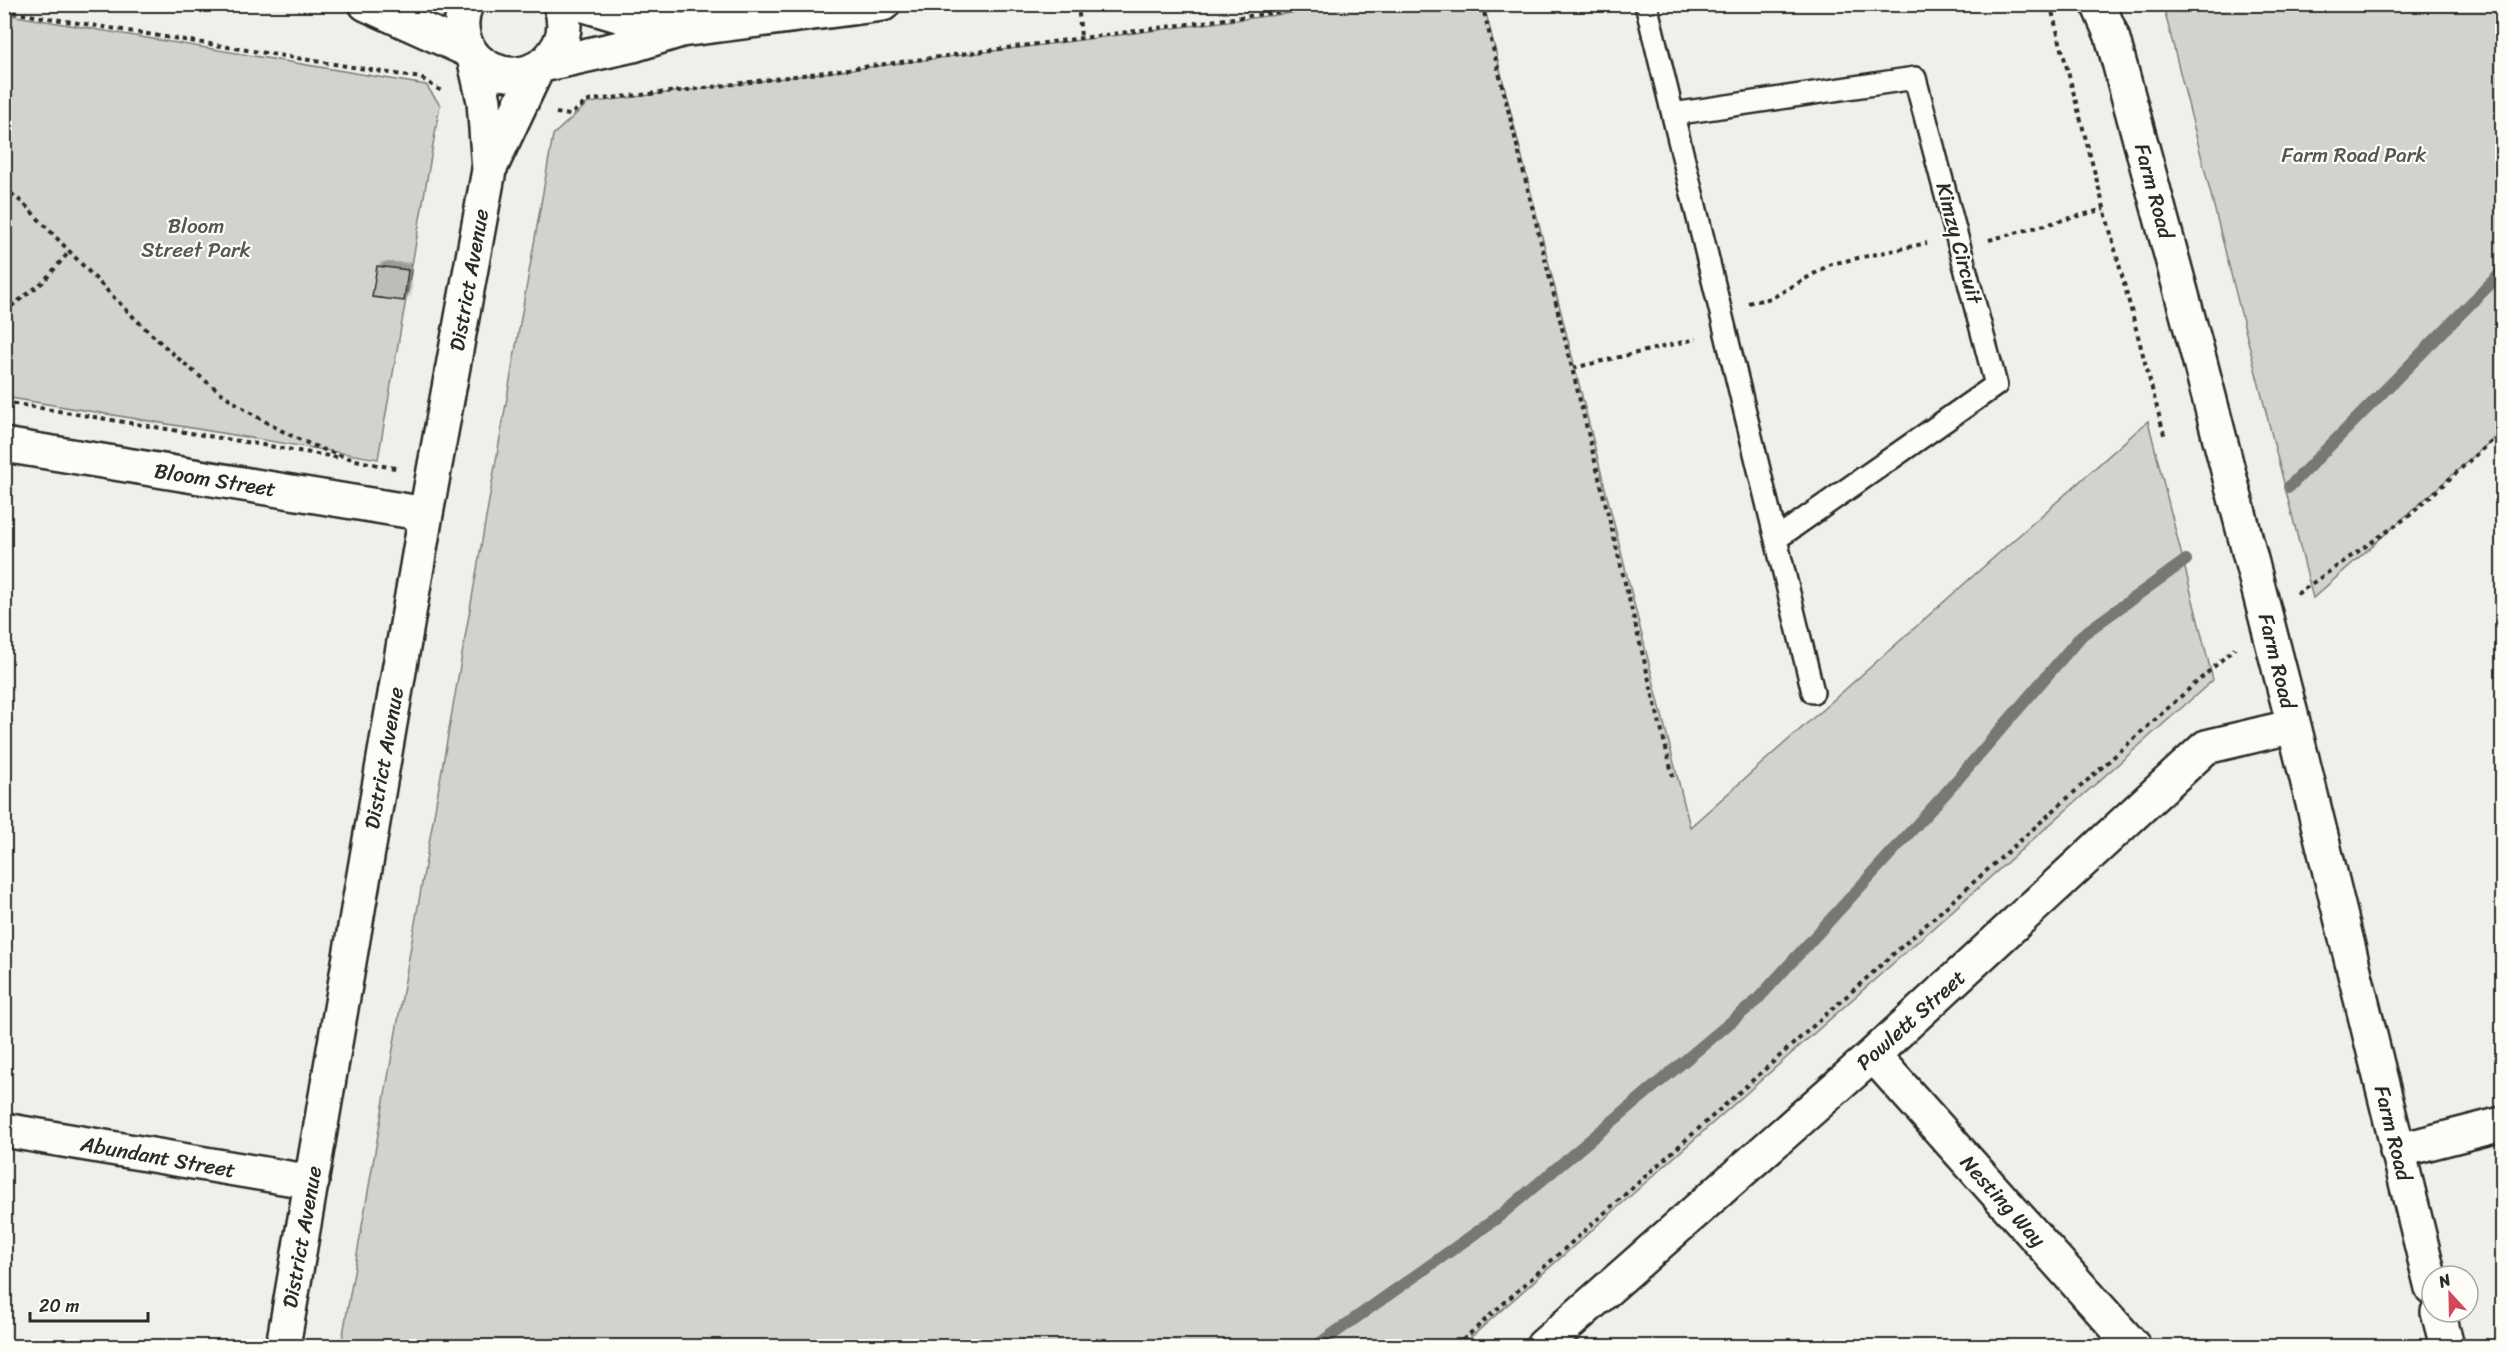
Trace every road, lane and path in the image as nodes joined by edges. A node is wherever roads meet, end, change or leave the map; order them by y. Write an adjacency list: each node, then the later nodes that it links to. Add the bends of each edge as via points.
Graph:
1 (366, 4): 18 (street)
2 (466, 4): 18 (street, District Avenue, via 462,30)
3 (560, 4): 19 (street, District Avenue, via 564,19 561,40 555,54)
4 (581, 4): 16 (street)
5 (883, 4): 16 (street)
6 (1078, 4): 17 (path)
7 (1339, 4): 17 (path)
8 (1482, 4): 31 (path)
9 (1646, 4): 22 (lane)
10 (2050, 4): 25 (path)
11 (2098, 4): 15 (street, Farm Road)
12 (2152, 4): 14 (path)
13 (4, 11): 20 (path, via 421,78 448,95)
14 (2153, 13)
15 (2114, 20): 40 (street, Farm Road)
16 (681, 30): 19 (street)
17 (1081, 37): 21 (path, via 592,100 570,115)
18 (472, 54): 19 (street, via 487,68 501,73 523,74); 20 (street, District Avenue)
19 (540, 67): 21 (street, District Avenue)
20 (484, 101): 23 (street, District Avenue)
21 (520, 106): 23 (street, District Avenue)
22 (1673, 114): 26 (lane, Kimzy Circuit, via 1915,78); 28 (lane)
23 (489, 170): 37 (street, District Avenue)
24 (4, 188): 27 (path)
25 (2104, 208): 26 (path); 34 (path)
26 (1959, 242): 28 (path, via 1831,264 1772,297); 39 (lane, Kimzy Circuit, via 1996,385)
27 (70, 251): 29 (path, via 43,282); 36 (path, via 171,353 215,391 255,416)
28 (1720, 309): 30 (lane)
29 (4, 312)
30 (1726, 332): 31 (path); 39 (lane)
31 (1573, 368): 43 (path)
32 (4, 402): 36 (path)
33 (2502, 431): 40 (path, via 2409,516)
34 (2165, 438)
35 (4, 445): 38 (street, Bloom Street)
36 (348, 459): 37 (path)
37 (434, 473): 38 (street, District Avenue)
38 (426, 514): 48 (street, District Avenue)
39 (1776, 539): 41 (lane)
40 (2266, 619): 42 (street, Farm Road); 52 (path)
41 (1813, 692)
42 (2294, 726): 44 (street, Powlett Street, via 2206,747); 47 (street, Farm Road)
43 (1674, 777)
44 (1873, 1055): 53 (street, Powlett Street); 54 (street, Nesting Way)
45 (2502, 1124): 47 (street)
46 (4, 1130): 48 (street, Abundant Street)
47 (2397, 1151): 49 (street, Farm Road)
48 (312, 1182): 51 (street, District Avenue)
49 (2426, 1264)
50 (2441, 1324): 55 (street)
51 (283, 1347)
52 (1456, 1347)
53 (1543, 1347)
54 (2133, 1347)
55 (2447, 1347)

